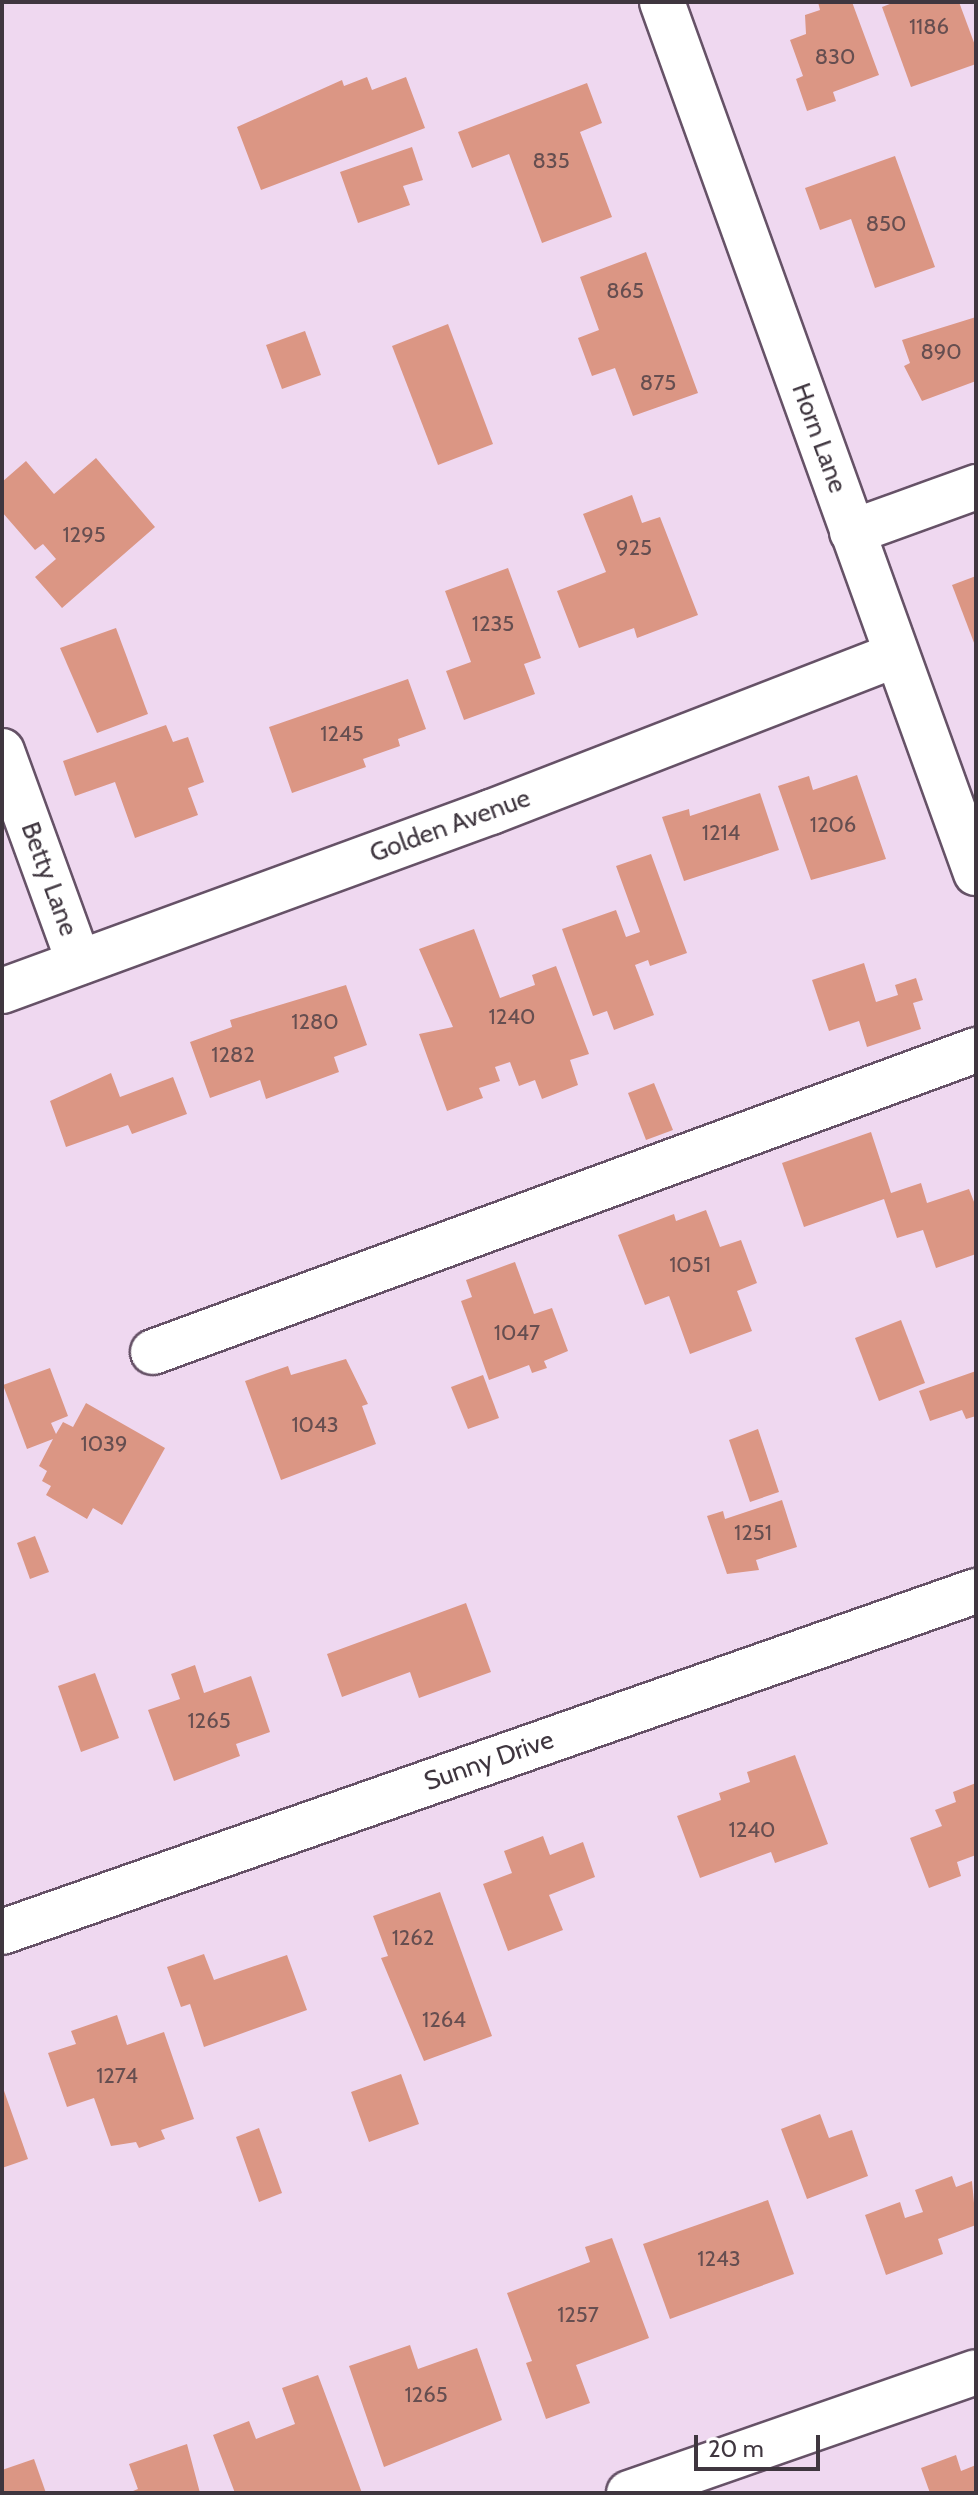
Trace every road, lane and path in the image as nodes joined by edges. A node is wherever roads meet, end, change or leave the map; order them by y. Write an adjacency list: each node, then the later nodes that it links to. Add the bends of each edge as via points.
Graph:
1 (664, 3): 3 (street, Horn Lane)
2 (976, 487): 3 (street)
3 (852, 532): 4 (street, Horn Lane)
4 (896, 655): 6 (street, Horn Lane); 7 (street, Golden Avenue, via 491,812)
5 (2, 751): 7 (street, Betty Lane)
6 (976, 873)
7 (79, 962): 8 (street, Golden Avenue)
8 (2, 991)
9 (976, 1050): 10 (street)
10 (153, 1352)
11 (976, 1591): 12 (street, Sunny Drive)
12 (2, 1932)
13 (976, 2372): 14 (street)
14 (629, 2493)

